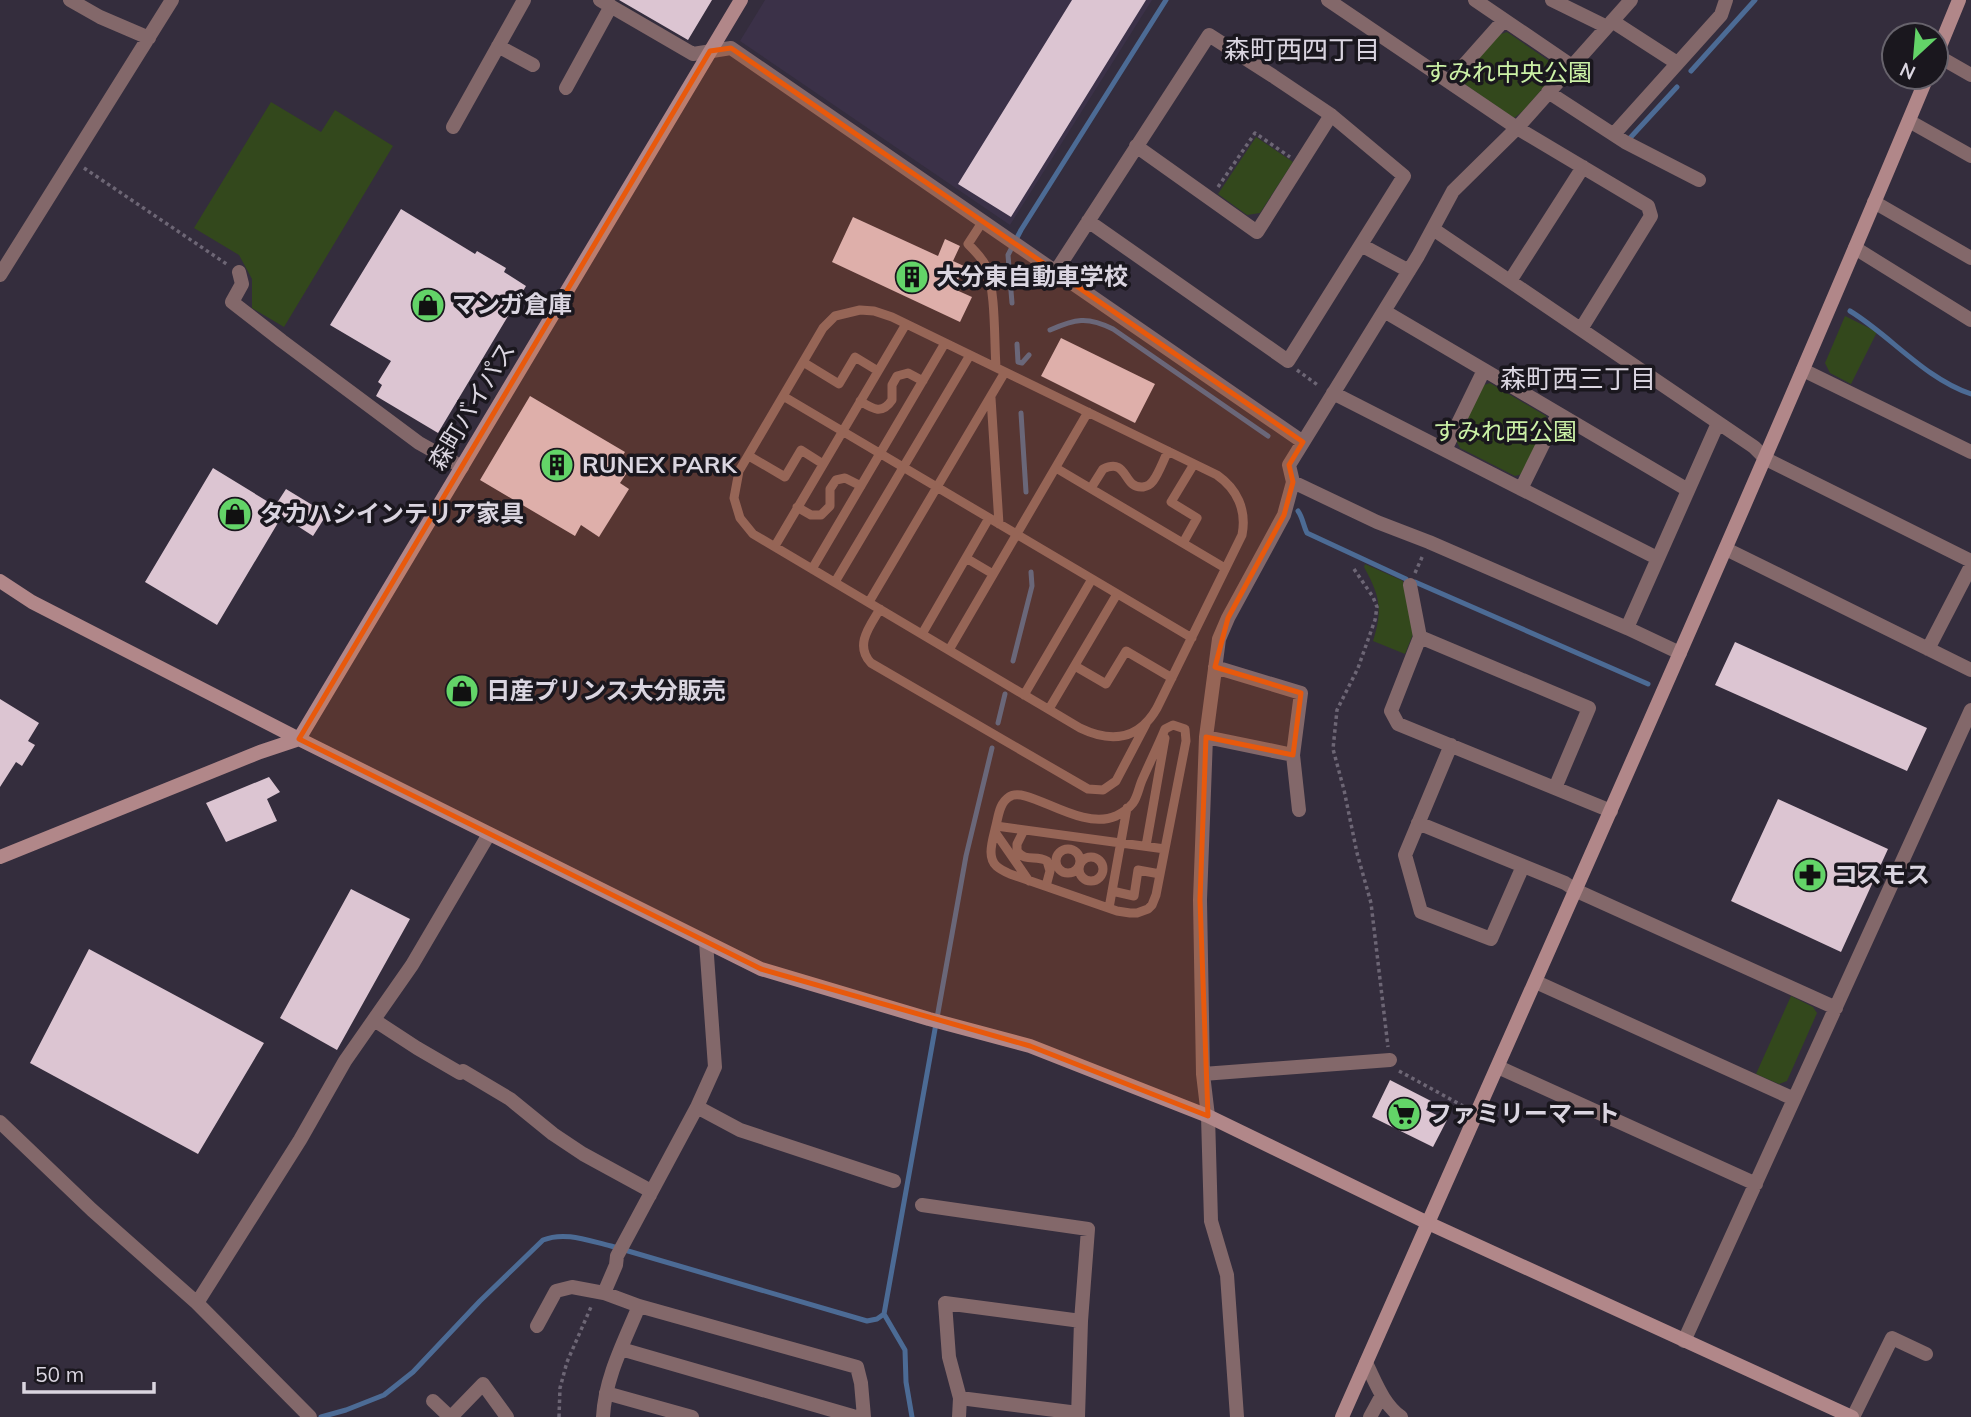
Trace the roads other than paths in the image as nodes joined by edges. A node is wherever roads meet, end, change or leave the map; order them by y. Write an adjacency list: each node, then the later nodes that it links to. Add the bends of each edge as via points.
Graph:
1 (70, 0): 15 (street)
2 (172, 0): 15 (street)
3 (524, 0): 16 (street)
4 (741, 0): 17 (street, 森町バイパス)
5 (1328, 0): 23 (street)
6 (1475, 0): 12 (street)
7 (1552, 0): 14 (street)
8 (1631, 0): 14 (street)
9 (1726, 0): 18 (street, via 1721,15)
10 (1959, 0): 13 (street)
11 (605, 3): 17 (street, via 693,54); 24 (street)
12 (1504, 20): 21 (street); 23 (street)
13 (1950, 22)
14 (1609, 24): 18 (street); 21 (street)
15 (149, 38): 46 (street)
16 (498, 46): 20 (street); 29 (street)
17 (710, 51): 37 (street, via 732,48); 78 (street, 森町バイパス)
18 (1677, 63): 31 (street)
19 (1950, 63): 22 (street)
20 (533, 65)
21 (1572, 66): 26 (street)
22 (1971, 75)
23 (1449, 82): 30 (street)
24 (566, 88)
25 (1921, 91): 28 (street)
26 (1548, 92): 30 (street); 31 (street)
27 (1331, 115): 32 (street, via 1209,35); 32 (street, via 1257,232); 40 (street, via 1405,176)
28 (1909, 121): 33 (street); 36 (street)
29 (453, 127)
30 (1517, 128): 34 (street); 39 (street, via 1452,191)
31 (1614, 134): 35 (street)
32 (1136, 146): 38 (street)
33 (1971, 156)
34 (1583, 167): 47 (street); 51 (street, via 1648,206 1651,216)
35 (1699, 180)
36 (1874, 202): 41 (street); 42 (street)
37 (983, 221): 43 (street); 55 (lane, via 968,244 982,259 988,276)
38 (1088, 221): 40 (street, via 1288,361); 43 (street)
39 (1433, 229): 44 (street); 47 (street)
40 (1361, 245): 44 (street)
41 (1855, 248): 49 (street); 57 (street)
42 (1971, 258)
43 (1056, 271): 69 (street)
44 (1409, 271): 48 (street)
45 (239, 272): 78 (street, via 242,284 232,302 419,443)
46 (0, 275)
47 (1510, 281): 51 (street)
48 (1384, 312): 56 (street); 61 (street)
49 (1971, 320)
50 (906, 324): 52 (lane); 54 (lane, via 874,311 839,314 823,328); 58 (lane)
51 (1581, 329): 67 (street)
52 (945, 343): 53 (lane); 60 (lane)
53 (970, 355): 55 (lane); 79 (lane)
54 (803, 362): 58 (lane, via 839,384 855,357); 62 (lane)
55 (996, 368): 59 (lane)
56 (1484, 370): 66 (street); 70 (street)
57 (1803, 370): 72 (street); 75 (street)
58 (878, 371): 64 (lane)
59 (1006, 372): 63 (lane); 65 (lane)
60 (923, 381): 64 (lane, via 908,373 897,376 892,400 881,410); 73 (lane)
61 (1333, 393): 69 (street); 70 (street)
62 (783, 396): 68 (lane); 74 (lane)
63 (991, 396): 83 (lane); 89 (lane)
64 (860, 401): 68 (lane)
65 (1088, 412): 71 (lane); 80 (lane)
66 (1558, 414): 85 (street); 86 (street)
67 (1718, 423): 75 (street); 86 (street)
68 (842, 431): 73 (lane); 76 (lane)
69 (1303, 442): 81 (street, via 1289,465)
70 (1445, 450): 85 (street)
71 (1168, 451): 77 (lane); 84 (lane, via 1148,486 1133,485 1113,466 1103,469)
72 (1971, 452)
73 (880, 453): 79 (lane); 82 (lane)
74 (749, 456): 76 (lane, via 785,477 801,450); 92 (lane, via 737,479 736,509 753,534)
75 (1766, 458): 93 (street); 96 (street)
76 (823, 464): 87 (lane)
77 (1194, 464): 91 (lane, via 1171,502 1197,518); 97 (lane, via 1224,480 1240,502 1242,535)
78 (462, 467): 124 (street, 森町バイパス)
79 (903, 467): 83 (lane); 102 (lane)
80 (1056, 468): 84 (lane); 90 (lane)
81 (1293, 482): 107 (street); 115 (street, via 1284,515 1219,639)
82 (861, 486): 87 (lane, via 845,478 836,480 830,506 821,514 811,515); 98 (lane)
83 (937, 487): 88 (lane); 105 (lane)
84 (1091, 488): 91 (lane)
85 (1521, 489): 95 (street)
86 (1688, 490): 95 (street)
87 (797, 507): 92 (lane)
88 (989, 518): 89 (lane); 94 (lane)
89 (999, 524): 90 (lane)
90 (1017, 534): 99 (lane); 100 (lane)
91 (1183, 543): 97 (lane)
92 (775, 546): 98 (lane)
93 (1726, 549): 111 (street); 113 (street)
94 (966, 558): 99 (lane); 108 (lane)
95 (1657, 558): 107 (street)
96 (1971, 564): 111 (street)
97 (1226, 568): 110 (lane)
98 (812, 569): 102 (lane)
99 (993, 574): 112 (lane)
100 (1091, 579): 104 (lane); 118 (lane)
101 (0, 581): 124 (street, via 32,602)
102 (835, 582): 105 (lane)
103 (1410, 585): 109 (street)
104 (1117, 594): 110 (lane); 114 (lane)
105 (869, 602): 106 (lane)
106 (880, 609): 108 (lane); 121 (lane, via 863,642 871,663 1088,789 1102,790 1116,781)
107 (1627, 628): 113 (street)
108 (922, 634): 112 (lane)
109 (1420, 637): 125 (street, via 1391,711 1398,724); 127 (street, via 1589,708)
110 (1192, 638): 117 (lane)
111 (1928, 649): 116 (street)
112 (949, 650): 118 (lane)
113 (1680, 653): 130 (street)
114 (1075, 666): 117 (lane, via 1106,684 1126,651); 119 (lane)
115 (1215, 667): 123 (street); 126 (street, via 1301,693)
116 (1971, 670)
117 (1172, 678): 121 (lane)
118 (1024, 695): 119 (lane)
119 (1049, 709): 121 (lane, via 1099,736 1122,736)
120 (1971, 710): 153 (street)
121 (1147, 724)
122 (1167, 728): 128 (lane); 136 (lane); 137 (lane, via 1182,727 1187,736)
123 (1206, 737): 126 (street); 157 (street, via 1200,900)
124 (299, 739): 134 (street); 138 (street)
125 (1451, 745): 127 (street); 131 (street)
126 (1293, 755): 129 (street)
127 (1555, 788): 130 (street)
128 (1127, 808): 132 (lane, via 1110,818 1089,819 1017,794 1004,802); 135 (lane)
129 (1299, 810)
130 (1611, 811): 148 (street)
131 (1418, 823): 140 (street); 140 (street, via 1405,855 1421,912 1491,939)
132 (995, 829): 133 (lane); 144 (lane); 144 (lane, via 994,865)
133 (1024, 830): 135 (lane); 145 (lane, via 1017,851 1027,859 1047,861)
134 (489, 834): 151 (street); 154 (street)
135 (1121, 843): 136 (lane); 147 (lane)
136 (1146, 846): 137 (lane)
137 (1165, 849): 142 (lane)
138 (0, 857)
139 (1079, 866): 141 (lane, via 1074,872); 141 (lane, via 1075,851 1063,851 1057,863); 143 (lane); 143 (lane, via 1089,857 1102,864 1098,878)
140 (1523, 866): 148 (street)
141 (1065, 872): 146 (lane)
142 (1160, 874): 147 (lane, via 1138,870 1134,896); 150 (lane, via 1155,901 1148,909 1130,913)
143 (1087, 880): 149 (lane)
144 (1029, 881): 145 (lane)
145 (1046, 886): 146 (lane)
146 (1059, 891): 149 (lane)
147 (1112, 891): 150 (lane)
148 (1577, 891): 152 (street); 153 (street)
149 (1081, 898): 150 (lane)
150 (1109, 908)
151 (706, 942): 159 (street, via 715,1067); 160 (street, via 761,969 1030,1046)
152 (1536, 982): 156 (street); 158 (street)
153 (1836, 1008): 158 (street)
154 (374, 1020): 164 (street, via 510,1099 552,1134 649,1190); 168 (street)
155 (1390, 1060): 157 (street)
156 (1498, 1067): 163 (street); 166 (street)
157 (1203, 1074): 160 (street)
158 (1794, 1099): 163 (street)
159 (698, 1107): 162 (street, via 740,1130); 164 (street)
160 (1208, 1116): 166 (street); 189 (street, via 1211,1221 1227,1275)
161 (0, 1122): 168 (street)
162 (894, 1181)
163 (1756, 1184): 172 (street)
164 (650, 1195): 167 (street, via 617,1256)
165 (922, 1205): 170 (street, via 1088,1229)
166 (1428, 1223): 172 (street); 175 (street)
167 (604, 1293): 169 (street); 171 (street, via 572,1287 556,1291)
168 (197, 1303): 181 (street)
169 (639, 1306): 173 (street); 187 (street, via 857,1367)
170 (1081, 1321): 178 (street, via 946,1303 949,1357); 180 (street)
171 (537, 1326)
172 (1684, 1341): 193 (street)
173 (621, 1349): 176 (street); 186 (street)
174 (1926, 1354): 193 (street, via 1892,1338)
175 (1366, 1363): 177 (street); 190 (street)
176 (606, 1393): 184 (street); 185 (street)
177 (1382, 1395): 191 (street); 192 (street)
178 (960, 1398): 180 (street); 188 (street)
179 (433, 1401): 182 (street)
180 (1078, 1415)
181 (308, 1416)
182 (451, 1417): 183 (street, via 483,1384)
183 (507, 1417)
184 (603, 1417)
185 (692, 1417)
186 (856, 1417)
187 (864, 1417)
188 (959, 1417)
189 (1237, 1417)
190 (1342, 1417)
191 (1370, 1417)
192 (1401, 1417)
193 (1853, 1417)

